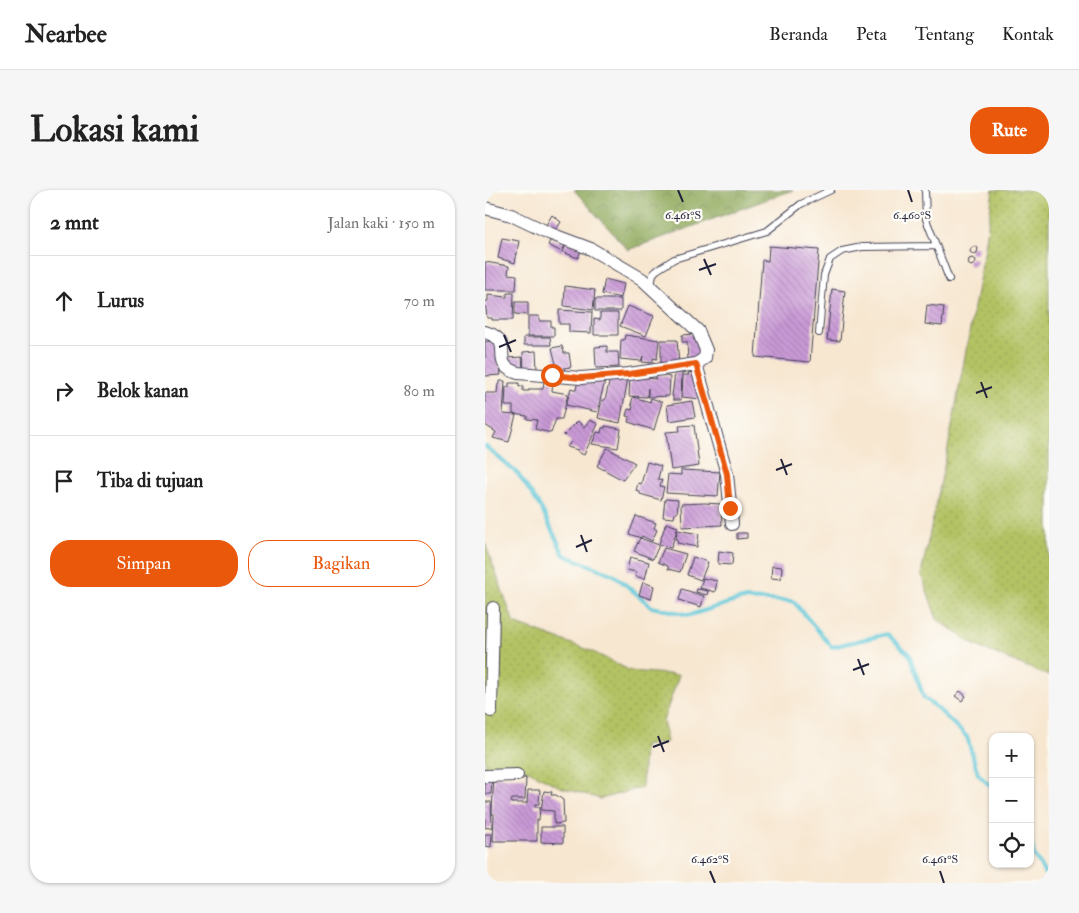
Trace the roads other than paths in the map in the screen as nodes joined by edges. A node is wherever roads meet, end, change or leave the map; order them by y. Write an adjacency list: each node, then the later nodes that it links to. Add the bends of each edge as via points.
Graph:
1 (831, 190): 6 (lane, via 801,204 767,231 674,259 653,274)
2 (925, 190): 4 (lane, via 927,219)
3 (485, 208): 6 (street, via 511,215 591,249)
4 (935, 246): 5 (lane); 8 (lane, via 862,247 842,251 830,259 824,275)
5 (949, 279)
6 (651, 286): 9 (street, via 698,331 706,350 705,358)
7 (485, 332): 9 (street, via 496,336 502,344 503,365 518,373 581,378)
8 (819, 333)
9 (696, 364): 10 (street, via 727,474)
10 (732, 524)
11 (493, 608): 12 (street)
12 (489, 625): 13 (street)
13 (488, 676): 14 (street)
14 (491, 711)
15 (517, 775): 16 (street)
16 (485, 776)

